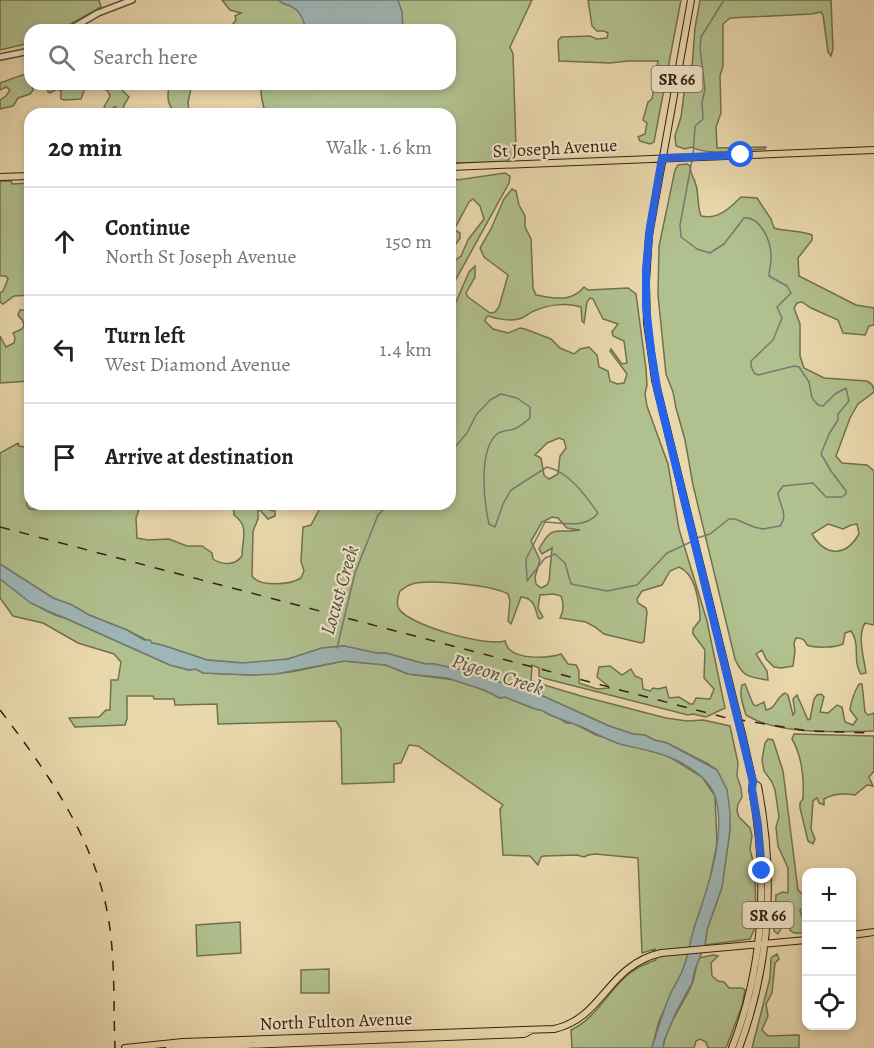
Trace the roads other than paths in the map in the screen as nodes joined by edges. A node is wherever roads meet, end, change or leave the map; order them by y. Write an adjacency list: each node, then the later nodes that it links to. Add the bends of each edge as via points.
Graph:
1 (132, 0): 3 (street)
2 (691, 0): 7 (main road, SR 66)
3 (79, 24)
4 (24, 52): 5 (street)
5 (0, 57)
6 (874, 150): 7 (main road, St Joseph Avenue)
7 (662, 158): 8 (main road, St Joseph Avenue); 14 (main road, SR 66, bridge, via 648,246 647,323 655,380 753,782 762,871)
8 (456, 167)
9 (24, 176): 10 (main road)
10 (0, 177)
11 (874, 932): 12 (main road)
12 (856, 934)
13 (802, 940): 14 (main road)
14 (762, 944): 15 (main road, North Fulton Avenue, via 652,956 635,962 578,1020 559,1028); 19 (main road, SR 66); 20 (main road, SR 66, via 755,999)
15 (530, 1031): 17 (main road, North Fulton Avenue, via 183,1042); 18 (main road, North Fulton Avenue)
16 (125, 1048): 17 (main road, North Fulton Avenue)
17 (144, 1048)
18 (169, 1048)
19 (732, 1048)
20 (739, 1048)

